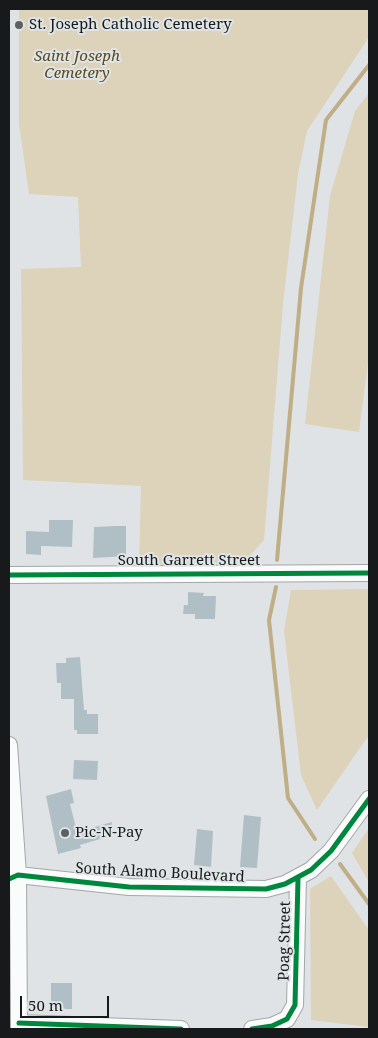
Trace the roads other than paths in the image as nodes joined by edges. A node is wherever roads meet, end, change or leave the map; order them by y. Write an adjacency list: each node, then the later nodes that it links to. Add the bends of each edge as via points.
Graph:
1 (369, 573): 2 (street, South Garrett Street)
2 (9, 574)
3 (9, 745): 5 (street)
4 (369, 799): 6 (street, via 331,851)
5 (12, 874): 6 (street, South Alamo Boulevard, via 129,887 246,890 266,889); 7 (street)
6 (298, 878): 9 (street, Poag Street, via 296,1005 287,1019)
7 (19, 1026): 8 (street)
8 (181, 1029)
9 (252, 1029)

